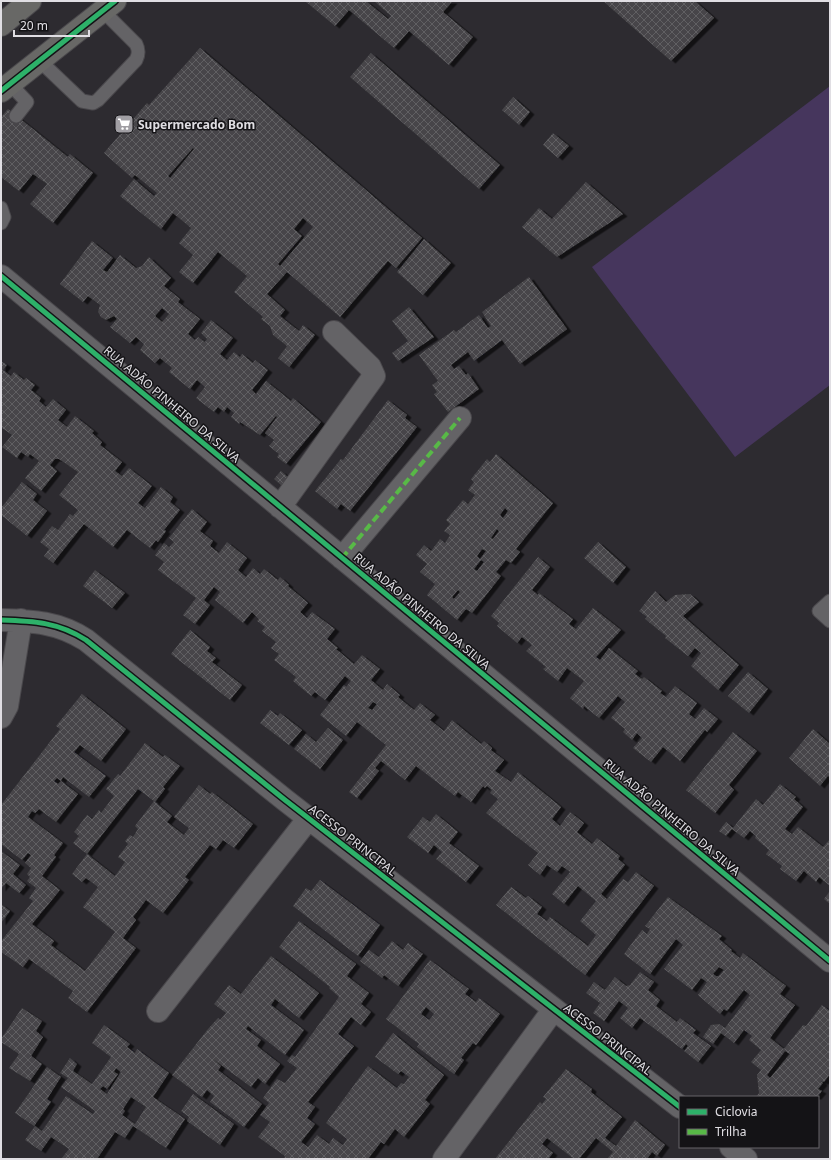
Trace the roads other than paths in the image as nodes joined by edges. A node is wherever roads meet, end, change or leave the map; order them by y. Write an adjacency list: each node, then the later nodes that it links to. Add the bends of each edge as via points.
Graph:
1 (30, 1): 3 (main road)
2 (109, 6): 4 (main road); 4 (lane, via 139,49 136,60 98,100 93,103 82,100)
3 (1, 24)
4 (40, 61): 5 (main road)
5 (5, 87): 6 (lane, via 27,102)
6 (16, 116)
7 (1, 208): 8 (lane, via 4,217)
8 (1, 223)
9 (1, 276): 12 (street, RUA ADÃO PINHEIRO DA SILVA)
10 (334, 332): 12 (street, via 370,367 374,376)
11 (460, 418): 13 (street)
12 (280, 507): 13 (street, RUA ADÃO PINHEIRO DA SILVA)
13 (342, 558): 19 (street, RUA ADÃO PINHEIRO DA SILVA)
14 (830, 601): 16 (lane, via 818,611)
15 (11, 620): 17 (street, via 7,706); 18 (street, ACESSO PRINCIPAL, via 53,624 86,640)
16 (830, 621)
17 (1, 717)
18 (309, 818): 20 (street, ACESSO PRINCIPAL); 21 (street)
19 (830, 961)
20 (554, 1009): 22 (street, ACESSO PRINCIPAL); 24 (street)
21 (158, 1011)
22 (679, 1106)
23 (732, 1148): 25 (street)
24 (444, 1159)
25 (746, 1159)

